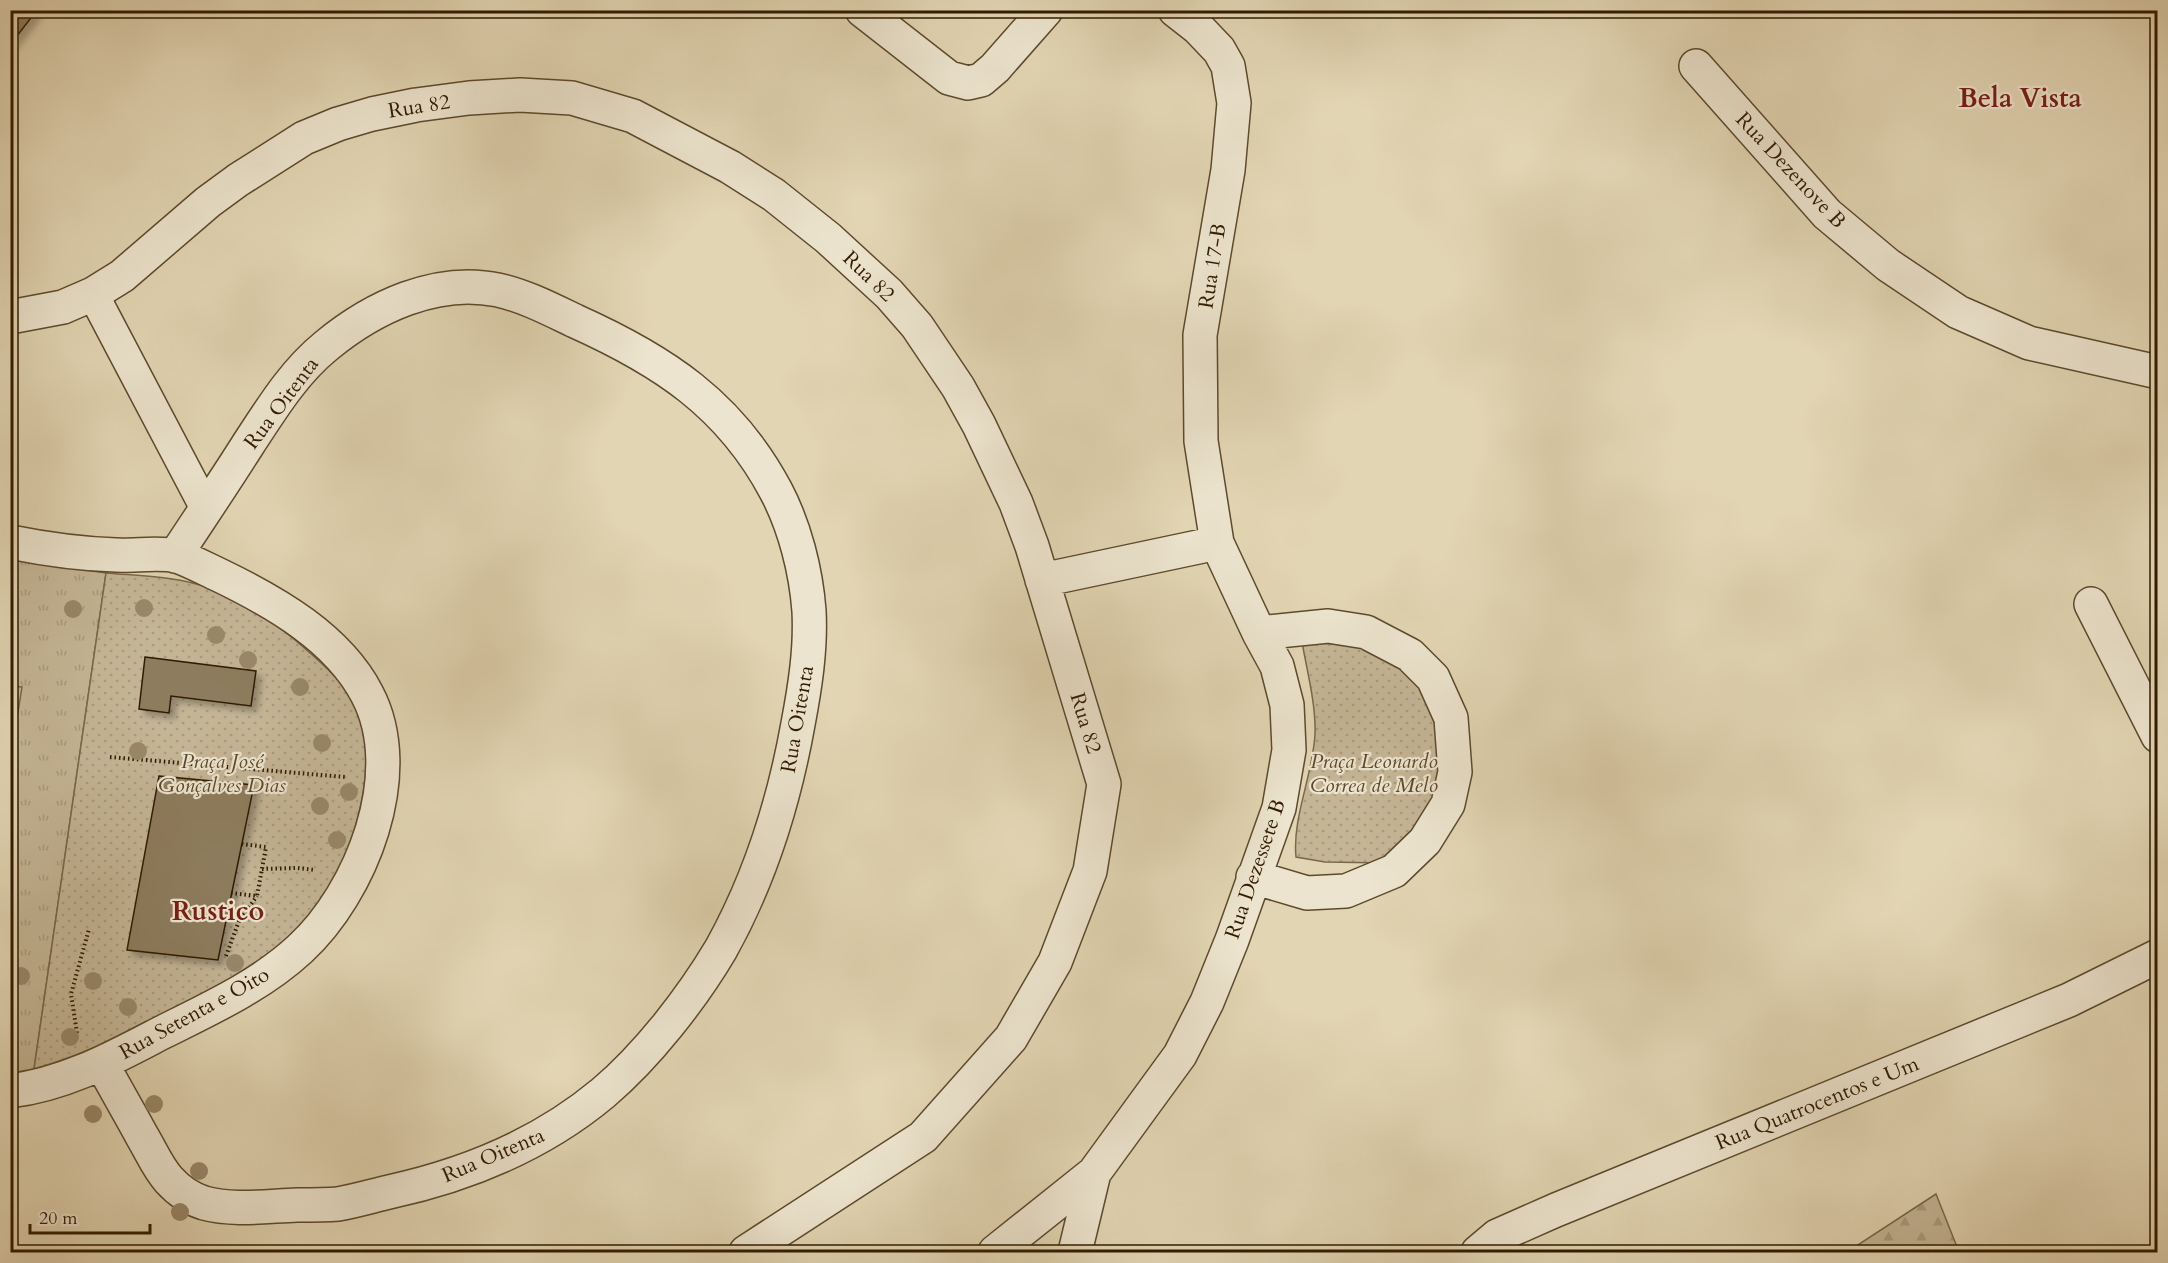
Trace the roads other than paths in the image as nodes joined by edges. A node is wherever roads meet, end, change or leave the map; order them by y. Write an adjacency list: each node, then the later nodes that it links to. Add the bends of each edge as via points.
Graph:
1 (862, 10): 2 (street, via 949,78 968,83 981,80 995,68)
2 (1046, 10)
3 (1175, 10): 10 (street, Rua 17-B, via 1219,50 1228,66 1234,103 1200,334 1201,441)
4 (1696, 66): 7 (street, Rua Dezenove B, via 1827,214 1888,265 1958,312 2029,343)
5 (93, 294): 6 (street, Rua 82, via 63,307); 8 (street); 12 (street, Rua 82, via 122,276 238,180 304,138 338,124 416,105 470,98 520,95 603,106 657,128 774,195 889,294 939,358 979,424 1016,504)
6 (10, 317)
7 (2157, 372)
8 (206, 509): 11 (street, Rua Oitenta); 18 (street, Rua Oitenta, via 301,369 350,328 378,311 436,290 469,286 525,298 651,360 688,384 730,426 766,474 790,521 806,582 809,654 794,745 784,791 758,869 720,949 696,987 639,1059 566,1122 533,1142 465,1170 338,1204 207,1204 189,1197 168,1179)
9 (10, 542): 11 (street, via 94,554)
10 (1217, 543): 12 (street); 14 (street, Rua Dezessete B)
11 (175, 555): 18 (street, Rua Setenta e Oito, via 263,598 337,652 359,680 374,709 381,738 382,780 372,834 362,860 324,923 302,948 226,1000)
12 (1042, 580): 21 (street, Rua 82, via 1104,784 1090,871 1055,962 1011,1038 923,1137)
13 (2091, 604): 15 (street)
14 (1259, 633): 16 (street, Rua Dezessete B, via 1277,666 1287,705 1289,750 1279,808); 16 (street, via 1328,626 1366,632 1410,655 1433,678 1451,718 1455,772 1448,804 1425,841 1394,871 1346,891 1307,893)
15 (2157, 736)
16 (1253, 877): 20 (street, Rua Dezessete B, via 1212,992 1180,1055)
17 (2157, 956): 24 (street, Rua Quatrocentos e Um, via 2069,1000 1556,1210 1497,1236)
18 (93, 1068): 19 (street, Rua Setenta e Oito, via 33,1088)
19 (10, 1091)
20 (1094, 1173): 22 (street); 23 (street)
21 (746, 1252)
22 (995, 1252)
23 (1076, 1252)
24 (1478, 1252)

